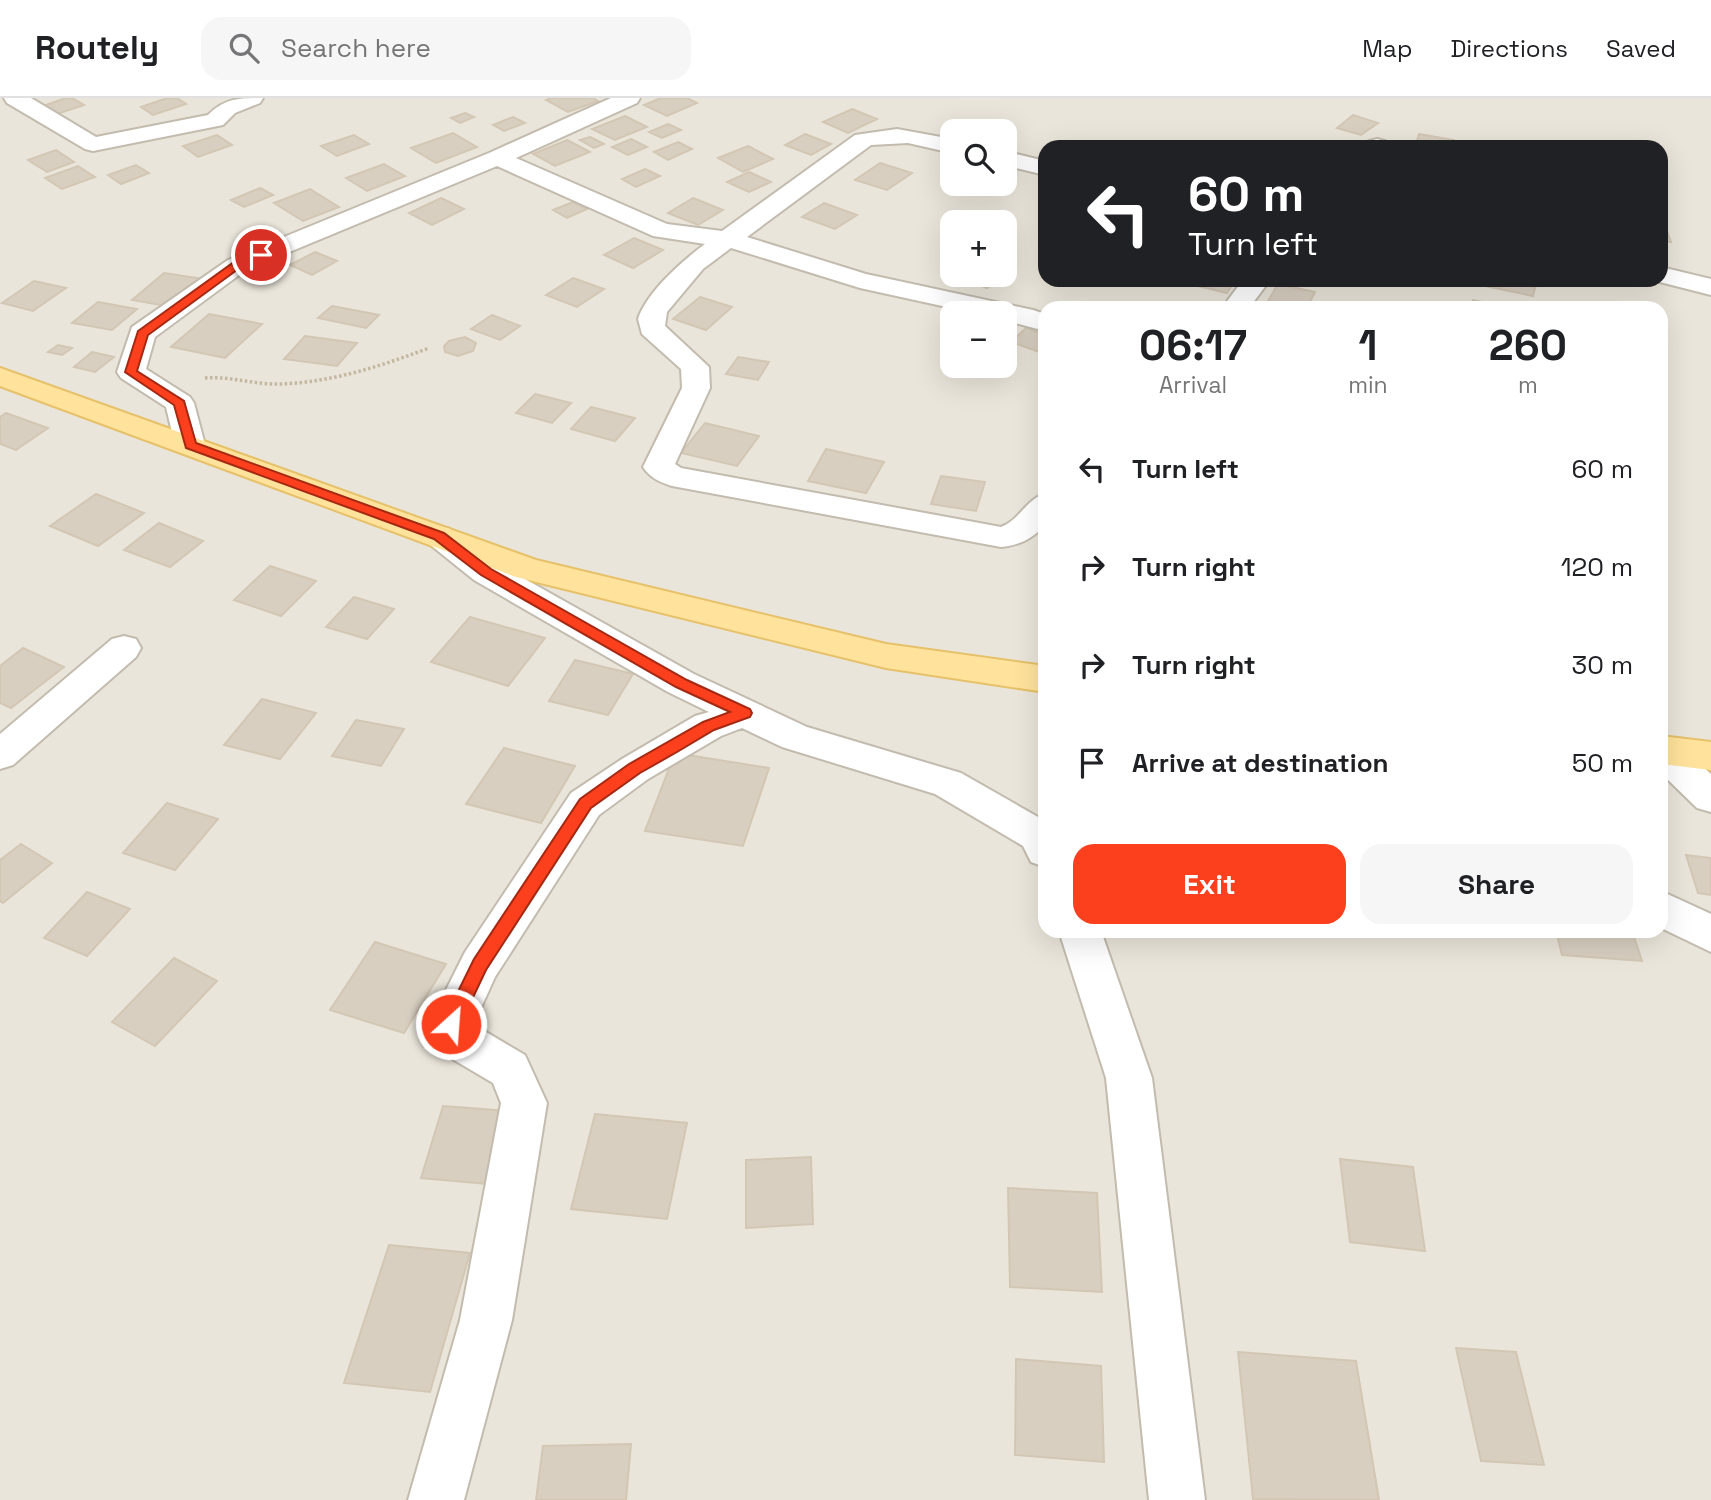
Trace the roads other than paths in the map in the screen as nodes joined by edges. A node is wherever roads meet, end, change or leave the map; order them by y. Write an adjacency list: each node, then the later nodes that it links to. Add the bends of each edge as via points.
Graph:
1 (15, 98): 2 (street, via 93,144 215,120 228,108)
2 (252, 98)
3 (629, 98): 5 (street)
4 (940, 143): 8 (street, via 883,134 863,140)
5 (497, 158): 8 (street, via 662,232); 15 (street, via 237,265 142,333 131,372 180,403)
6 (1017, 161): 7 (street)
7 (1038, 167)
8 (730, 240): 13 (street, via 860,280); 16 (street, via 694,264 653,310 652,328 695,367 698,376 658,467 663,473 1001,537 1020,532)
9 (1668, 277): 11 (street)
10 (1252, 287): 12 (street)
11 (1711, 287)
12 (1240, 301)
13 (1038, 321)
14 (0, 376): 15 (main road)
15 (190, 446): 17 (main road)
16 (1038, 512)
17 (439, 536): 19 (main road, via 528,569 886,656); 20 (street, via 486,572 681,683)
18 (124, 648): 22 (street)
19 (1038, 678)
20 (744, 713): 26 (street, via 795,737 948,783); 30 (street, via 698,732 585,804 480,965 451,1024 465,1043 509,1069 524,1103 486,1320)
21 (1668, 751): 23 (main road)
22 (0, 755)
23 (1711, 755)
24 (1668, 757): 25 (street)
25 (1711, 797)
26 (1038, 836)
27 (1668, 912): 28 (street)
28 (1711, 934)
29 (1082, 938): 31 (street, via 1129,1078)
30 (436, 1500)
31 (1177, 1500)

